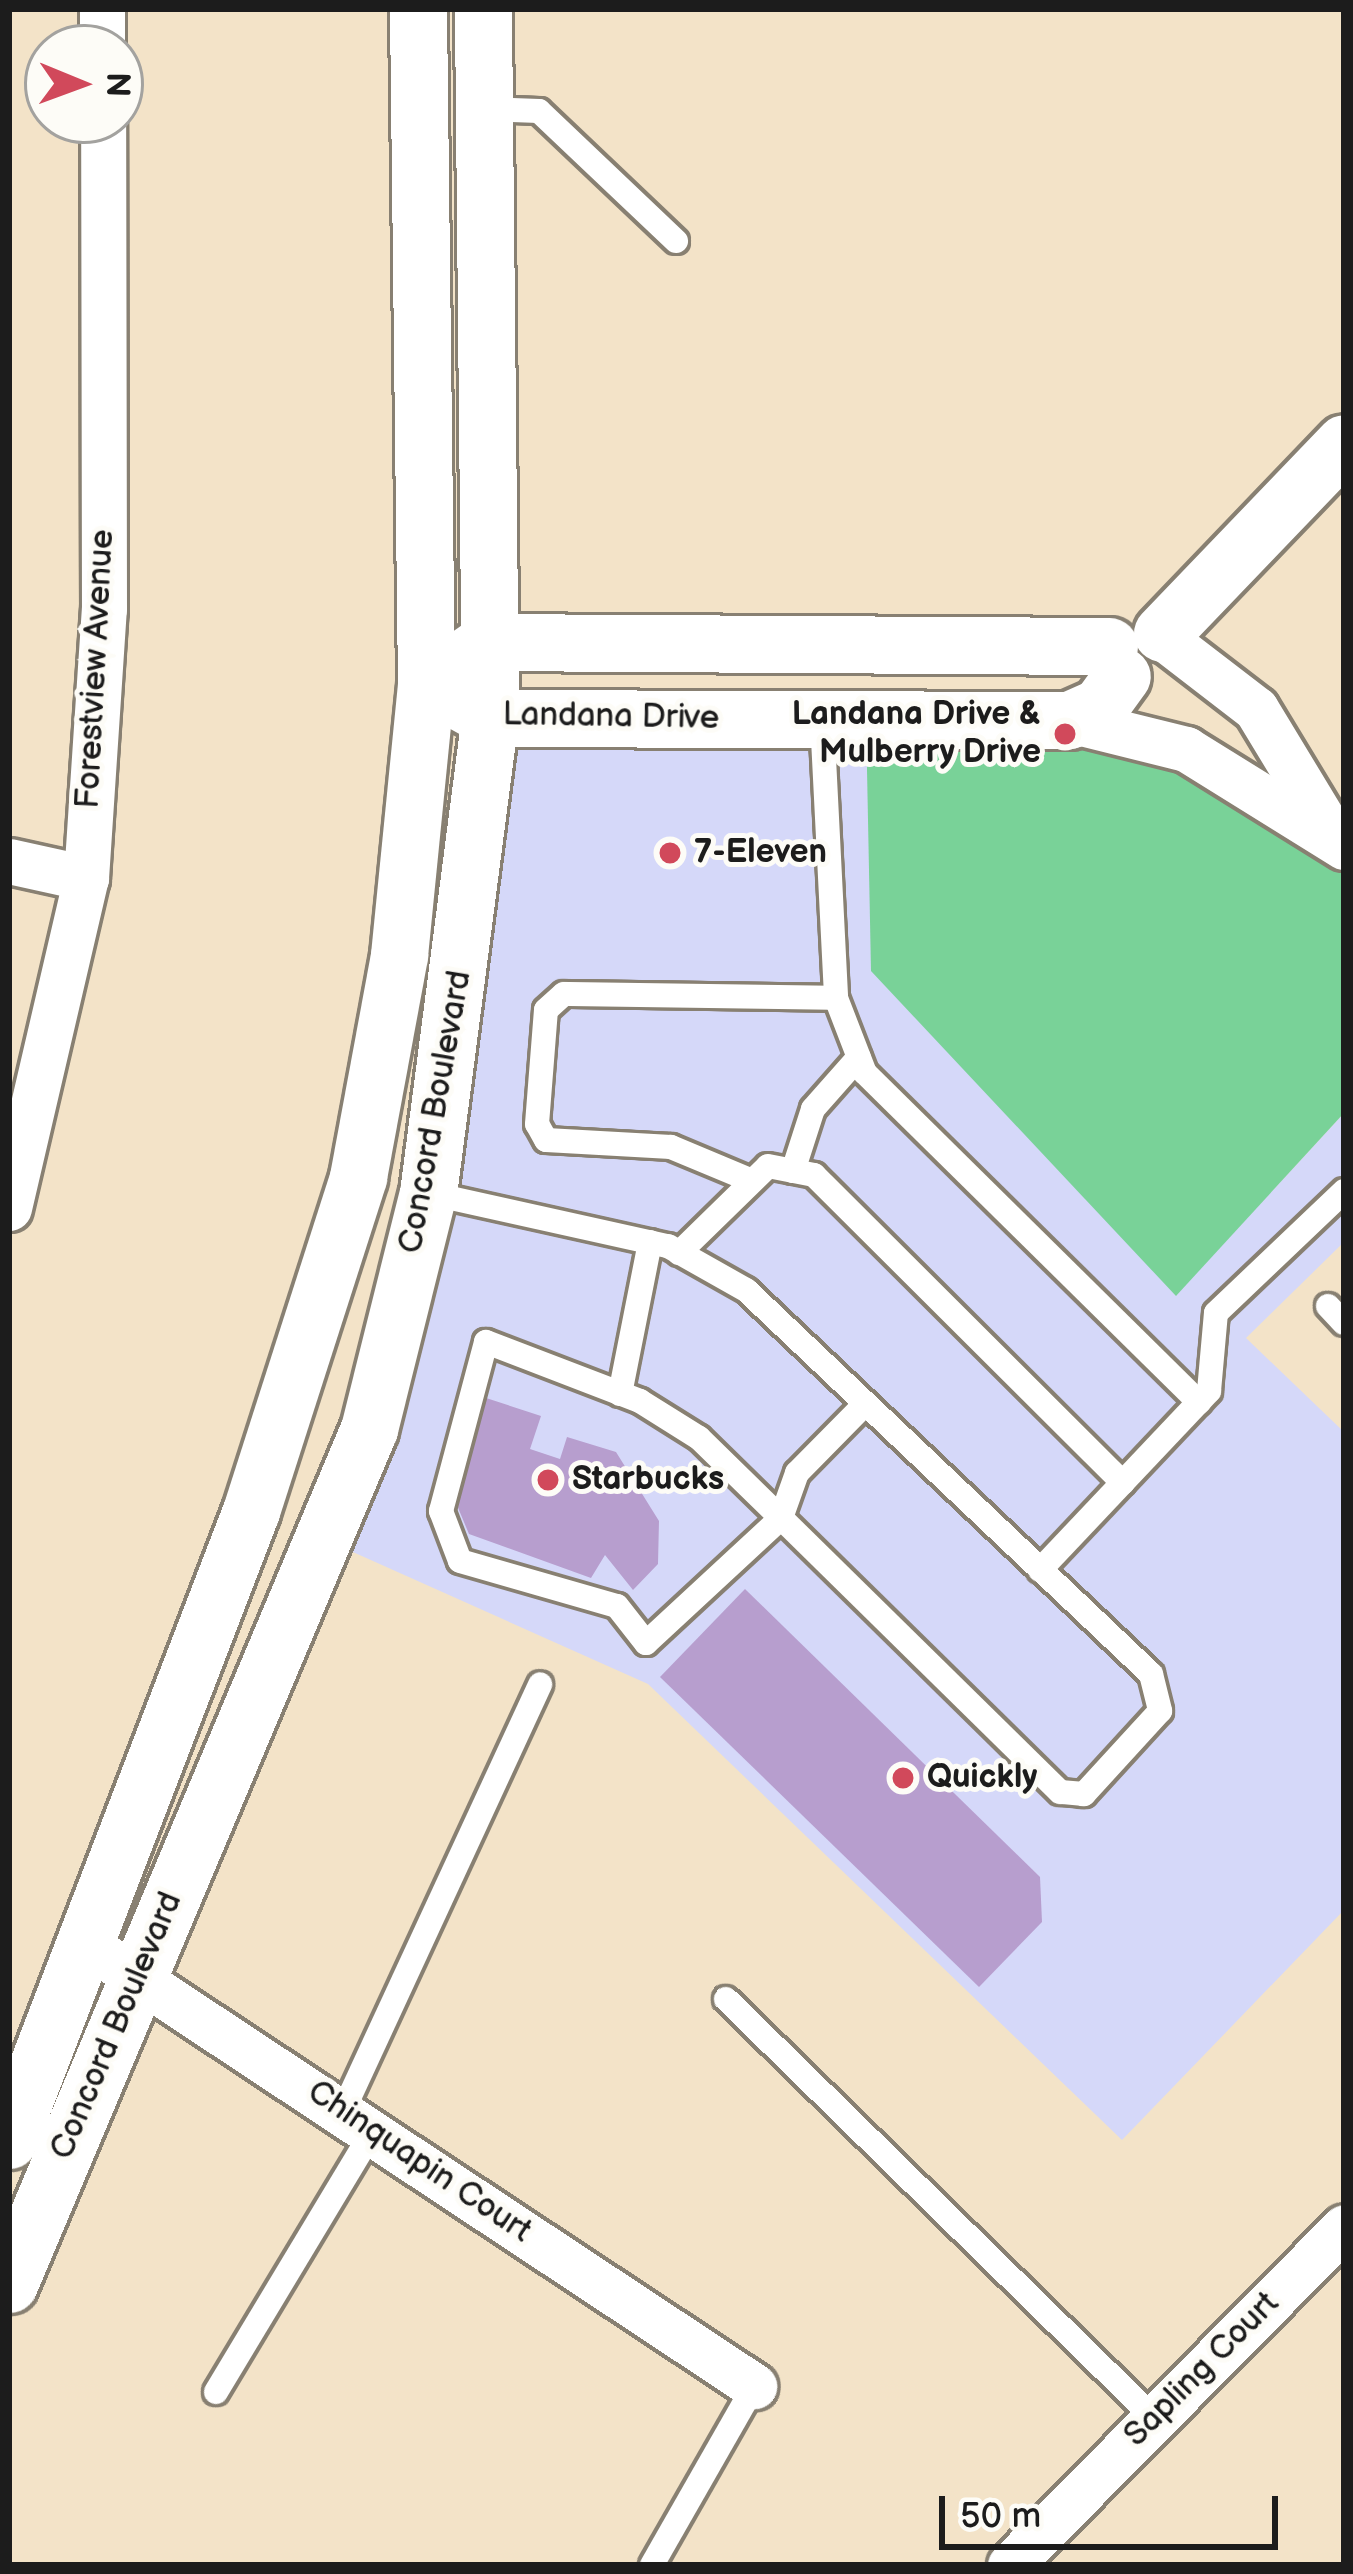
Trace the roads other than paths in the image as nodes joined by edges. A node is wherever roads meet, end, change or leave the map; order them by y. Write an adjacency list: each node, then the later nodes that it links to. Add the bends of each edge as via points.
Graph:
1 (418, 9): 9 (street, Concord Boulevard)
2 (483, 9): 3 (street, Concord Boulevard)
3 (485, 109): 5 (lane, via 538,111); 7 (street, Concord Boulevard)
4 (103, 144): 16 (street, Forestview Avenue, via 104,609)
5 (676, 241)
6 (1344, 443): 8 (street)
7 (486, 642): 8 (street); 9 (street); 10 (street, Concord Boulevard)
8 (1139, 655): 12 (street, via 1100,706); 13 (street); 14 (street, via 1256,709)
9 (426, 685): 10 (street, Landana Drive); 19 (street, Concord Boulevard)
10 (490, 718): 11 (street, Landana Drive); 19 (street, Concord Boulevard)
11 (822, 719): 12 (street, Landana Drive); 17 (lane)
12 (1069, 720): 13 (street)
13 (1186, 749): 14 (street)
14 (1338, 841)
15 (9, 861): 16 (street)
16 (86, 878): 24 (street, Forestview Avenue)
17 (836, 998): 18 (lane); 21 (lane, via 564,994 546,1010 537,1124 545,1140 671,1147)
18 (859, 1057): 20 (lane, via 813,1109); 28 (lane)
19 (412, 1073): 23 (street, Concord Boulevard); 34 (street, Concord Boulevard, via 358,1177 250,1511)
20 (793, 1171): 21 (lane, via 768,1166); 30 (lane, via 814,1175)
21 (751, 1180): 26 (lane)
22 (1344, 1191): 28 (lane, via 1216,1312 1209,1391)
23 (428, 1193): 25 (lane); 35 (street, Concord Boulevard, via 369,1429)
24 (9, 1208)
25 (650, 1242): 26 (lane); 27 (lane)
26 (679, 1252): 29 (lane, via 746,1290)
27 (620, 1394): 31 (lane, via 698,1438); 31 (lane, via 485,1342 441,1511 460,1561 616,1606 646,1643)
28 (1198, 1402): 30 (lane)
29 (865, 1404): 31 (lane, via 796,1473); 32 (lane)
30 (1123, 1483): 32 (lane)
31 (781, 1519): 32 (lane, via 1060,1792 1084,1795 1160,1711 1162,1694)
32 (1040, 1570)
33 (540, 1684): 37 (lane)
34 (82, 1942): 35 (street, Chinquapin Court); 38 (street, Concord Boulevard)
35 (138, 1974): 37 (street, Chinquapin Court); 40 (street, Concord Boulevard)
36 (726, 1999): 43 (lane)
37 (358, 2121): 41 (street, Chinquapin Court); 42 (lane)
38 (9, 2140)
39 (1344, 2227): 43 (street, Sapling Court)
40 (9, 2284)
41 (754, 2386): 44 (lane)
42 (216, 2392)
43 (1154, 2418): 45 (street, Sapling Court)
44 (652, 2565)
45 (1010, 2565)

